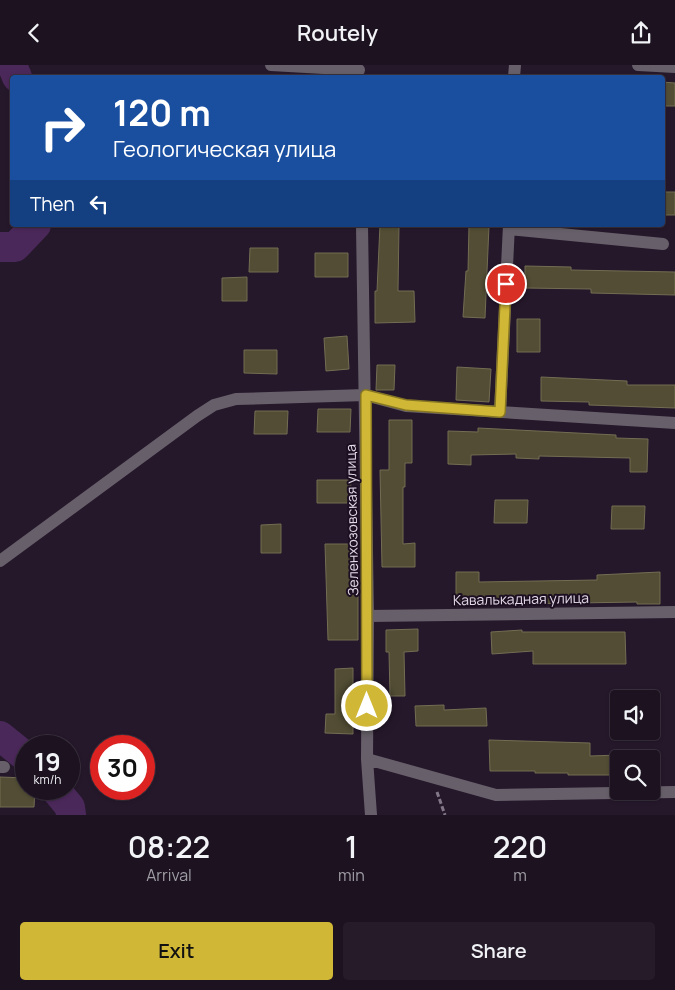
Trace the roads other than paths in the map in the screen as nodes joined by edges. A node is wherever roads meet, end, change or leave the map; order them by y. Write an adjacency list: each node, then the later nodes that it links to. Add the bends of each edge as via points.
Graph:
1 (271, 65): 4 (street)
2 (638, 65): 3 (street)
3 (675, 67)
4 (359, 71)
5 (362, 227): 8 (street, Зеленхозовская улица)
6 (509, 227): 7 (street); 9 (street)
7 (664, 244)
8 (366, 395): 9 (street, via 406,405); 11 (street, via 236,399 214,405); 13 (street, Зеленхозовская улица)
9 (500, 412): 10 (street)
10 (675, 423)
11 (0, 561)
12 (675, 612): 13 (street, Кавалькадная улица)
13 (368, 617): 14 (street, Зеленхозовская улица)
14 (367, 759): 15 (street, via 496,795); 16 (street, Зеленхозовская улица)
15 (675, 792)
16 (370, 815)

